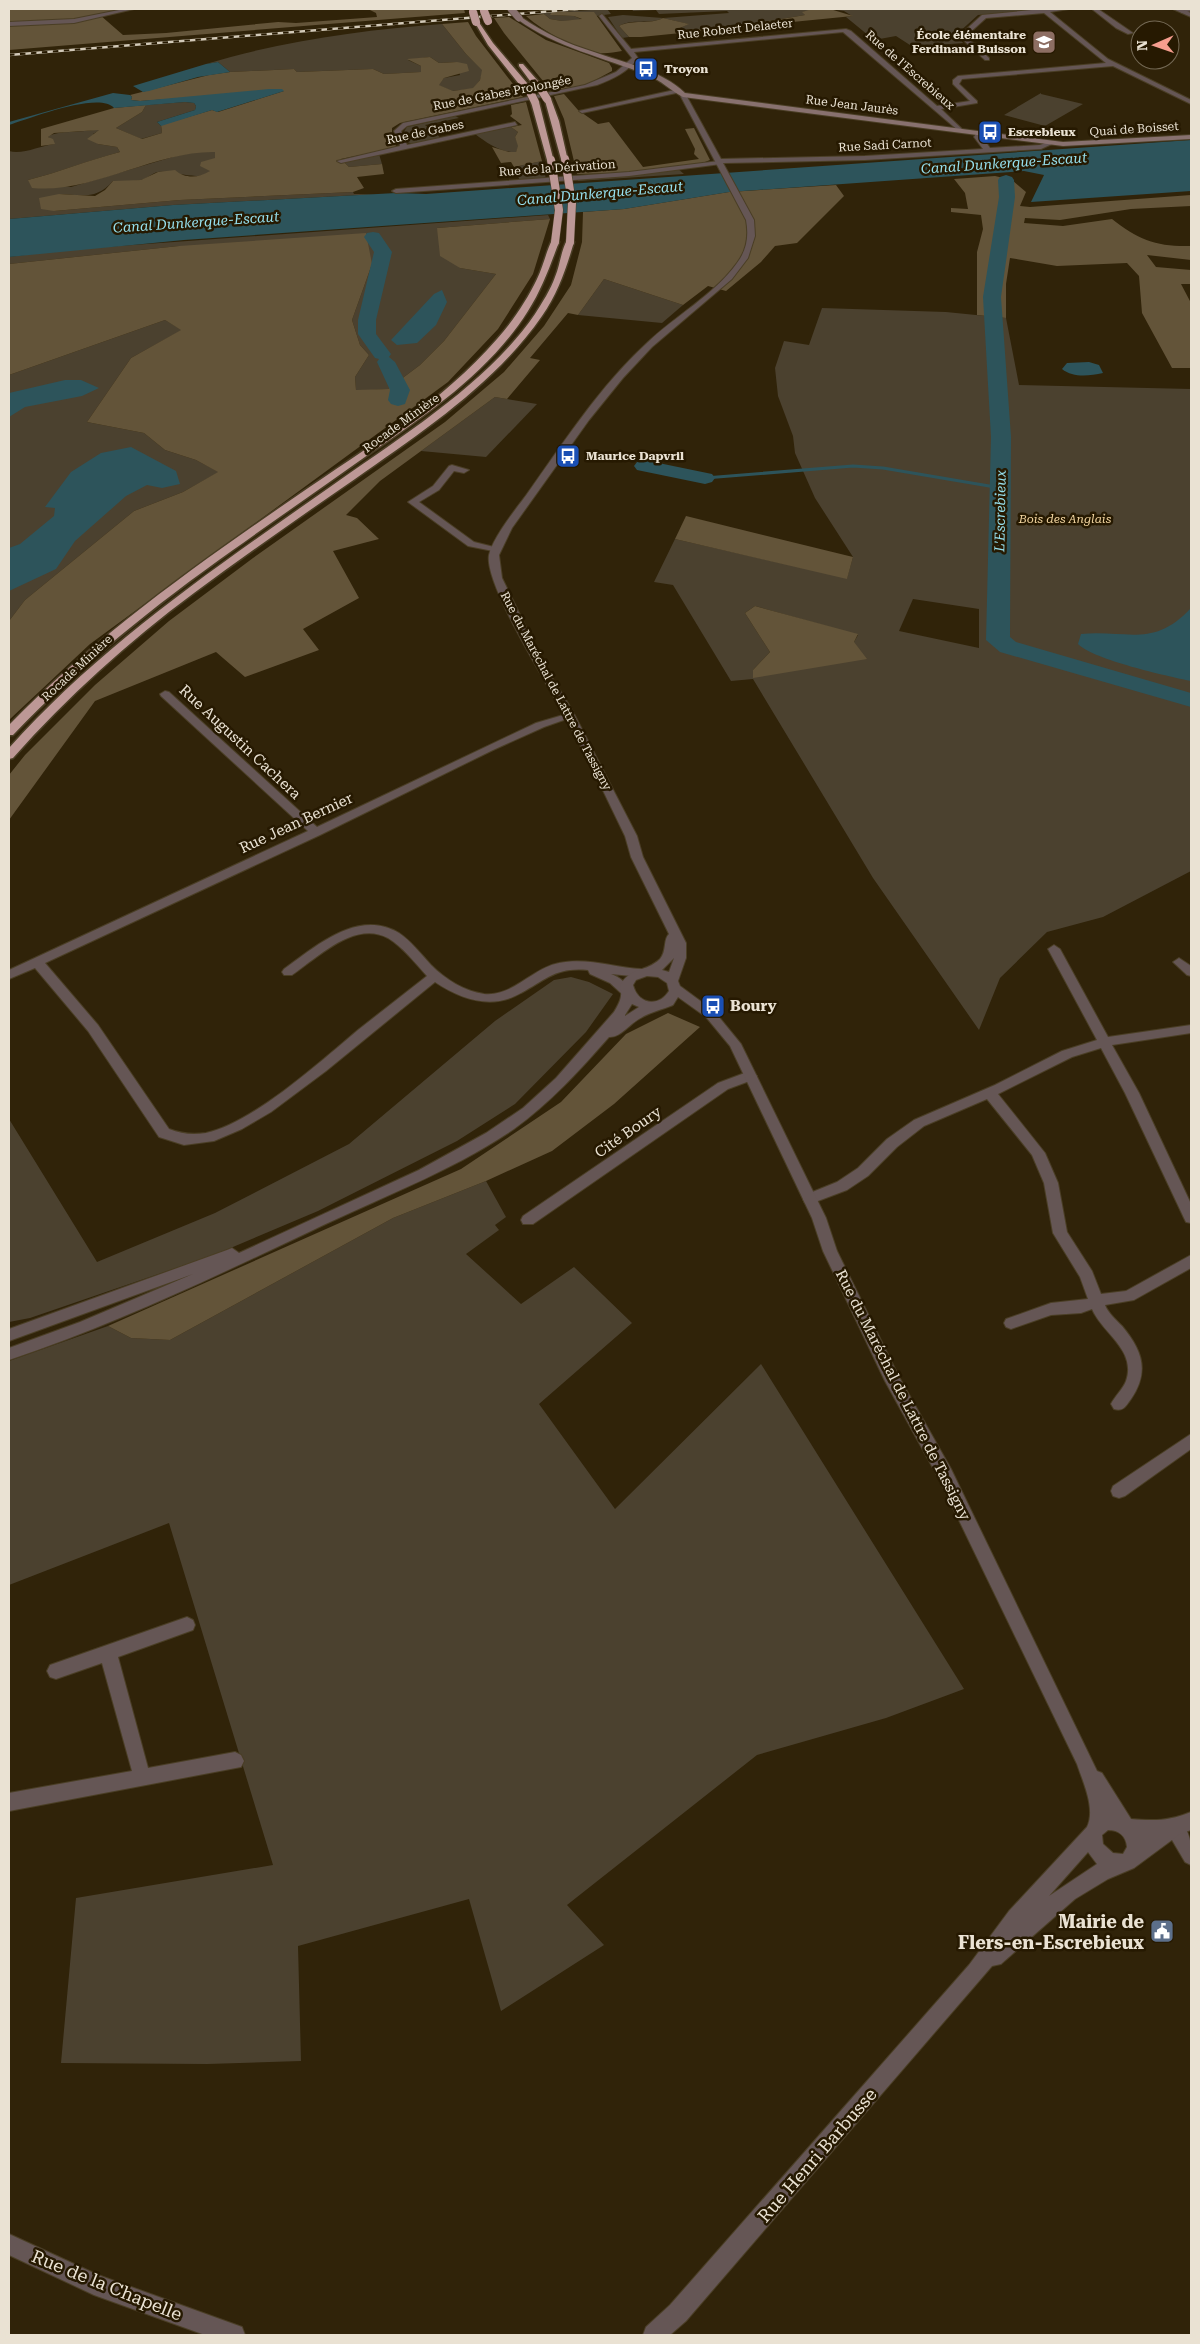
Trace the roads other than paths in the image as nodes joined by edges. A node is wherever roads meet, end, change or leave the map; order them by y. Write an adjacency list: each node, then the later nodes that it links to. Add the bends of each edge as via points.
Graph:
1 (131, 9): 12 (street, via 66,21)
2 (511, 9): 20 (main road, bridge, via 519,18 552,38)
3 (1066, 9): 8 (street)
4 (1095, 9): 15 (street)
5 (1191, 9): 9 (street)
6 (473, 10): 40 (highway, Rocade Minière, bridge, via 476,22 490,44 530,92 551,160 558,210 555,242 544,276 527,306 502,339 466,376 397,430 155,603 72,671)
7 (484, 10): 13 (highway, bridge)
8 (1044, 10): 17 (street, via 984,16 962,36); 19 (street)
9 (1179, 10): 10 (street)
10 (1191, 15)
11 (602, 16): 16 (street)
12 (9, 24)
13 (489, 24)
14 (844, 30): 16 (street, Rue Robert Delaeter); 23 (street, Rue de l'Escrebieux)
15 (1130, 33)
16 (629, 51): 20 (street, via 634,59)
17 (987, 59)
18 (516, 60): 41 (highway, Rocade Minière, bridge, via 547,99 572,196 570,242 559,276 535,318 508,352 474,385 413,433 137,631 56,705)
19 (1113, 64): 22 (street); 23 (street, via 960,77 956,84 975,102)
20 (627, 65): 21 (main road, via 664,80); 31 (street, Rue de Gabes Prolongée, via 586,87 405,124 397,131)
21 (681, 93): 24 (street); 26 (main road, Rue Jean Jaurès); 34 (street)
22 (1191, 102)
23 (936, 108): 26 (street, Rue de l'Escrebieux)
24 (582, 111)
25 (515, 124): 31 (street, Rue de Gabes)
26 (960, 130): 27 (main road, Rue Jean Jaurès)
27 (978, 133): 29 (main road, Rue Jean Jaurès); 32 (street, via 977,137)
28 (1191, 136): 30 (main road, Quai de Boisset)
29 (1018, 138): 30 (main road, Quai de Boisset)
30 (1052, 143): 32 (street, Rue Sadi Carnot)
31 (404, 147): 33 (street, Rue de Gabes)
32 (988, 150): 34 (street, Rue Sadi Carnot)
33 (341, 161)
34 (719, 163): 35 (street, Rue de la Dérivation, via 629,174); 37 (street, via 750,220 752,235 739,266 663,332 607,390 550,465)
35 (396, 191)
36 (464, 470): 37 (street, via 452,468 436,488 413,502 471,544)
37 (495, 550): 39 (street, Rue du Maréchal de Lattre de Tassigny, via 494,567 501,587 541,668)
38 (166, 694): 42 (street, Rue Augustin Cachera)
39 (570, 716): 42 (street, Rue Jean Bernier, via 524,731); 43 (street, Rue du Maréchal de Lattre de Tassigny, via 631,836 637,857)
40 (9, 732)
41 (9, 755)
42 (316, 832): 45 (street, Rue Jean Bernier)
43 (670, 924): 49 (street, Rue du Maréchal de Lattre de Tassigny, via 671,953 662,965); 53 (street, Rue du Maréchal de Lattre de Tassigny, via 681,948)
44 (1054, 949): 58 (street)
45 (38, 962): 51 (street, Rue Jean Bernier); 52 (street, via 93,1028 164,1133 183,1141 216,1136 286,1096)
46 (1178, 962): 50 (street)
47 (566, 966): 49 (street); 52 (street, via 550,970 508,995 494,998 468,995); 54 (street, via 597,972 614,980)
48 (288, 972): 52 (street, via 340,937 369,928 394,936)
49 (644, 972): 53 (street, via 661,974); 54 (street, via 631,979)
50 (1191, 972)
51 (9, 975)
52 (435, 976)
53 (674, 984): 55 (street, via 672,998); 56 (street, Rue du Maréchal de Lattre de Tassigny)
54 (627, 993): 55 (street, via 639,1004); 59 (street, via 627,1001 619,1015)
55 (657, 1005): 56 (street, Rue du Maréchal de Lattre de Tassigny, via 690,1010); 59 (street, via 624,1022)
56 (724, 1028): 60 (street, Rue du Maréchal de Lattre de Tassigny)
57 (1191, 1029): 58 (street)
58 (1104, 1042): 61 (street, via 1067,1054); 63 (street, via 1132,1093)
59 (582, 1058): 65 (street, via 536,1104 486,1141 437,1168)
60 (750, 1076): 62 (street, Rue du Maréchal de Lattre de Tassigny); 64 (street, Cité Boury, via 723,1086)
61 (989, 1093): 62 (street, via 919,1123 892,1143 863,1172 842,1186); 67 (street, via 1026,1136 1040,1158 1051,1183 1060,1233 1087,1275)
62 (810, 1199): 78 (street, Rue du Maréchal de Lattre de Tassigny, via 830,1251 893,1381 945,1474)
63 (1191, 1218)
64 (528, 1220)
65 (308, 1226): 69 (street); 70 (street, via 178,1288)
66 (1191, 1261): 67 (street, via 1136,1292)
67 (1097, 1301): 68 (street, via 1081,1307 1041,1312); 71 (street, via 1105,1318 1133,1355 1135,1375)
68 (1011, 1323)
69 (9, 1335)
70 (9, 1354)
71 (1119, 1404)
72 (1191, 1441): 73 (street)
73 (1119, 1491)
74 (187, 1625): 75 (street)
75 (108, 1653): 76 (street); 79 (street)
76 (56, 1671)
77 (235, 1762): 79 (street)
78 (1085, 1762): 82 (street, Rue du Maréchal de Lattre de Tassigny); 84 (street, Rue du Maréchal de Lattre de Tassigny, via 1096,1792)
79 (142, 1777): 80 (street)
80 (9, 1802)
81 (1191, 1821): 83 (street)
82 (1126, 1826): 83 (street, via 1156,1830); 84 (street, via 1112,1821); 86 (street, via 1136,1849)
83 (1174, 1828): 85 (street); 86 (street, Rue Henri Barbusse)
84 (1096, 1829): 86 (street, via 1093,1843 1100,1856 1109,1862); 87 (street, Rue Henri Barbusse, via 1004,1932)
85 (1191, 1856)
86 (1126, 1861): 87 (street, Rue Henri Barbusse, via 1099,1874 1045,1911)
87 (976, 1972): 90 (street, Rue Henri Barbusse, via 678,2313)
88 (9, 2244): 89 (street, Rue de la Chapelle, via 94,2284)
89 (234, 2335)
90 (654, 2335)

